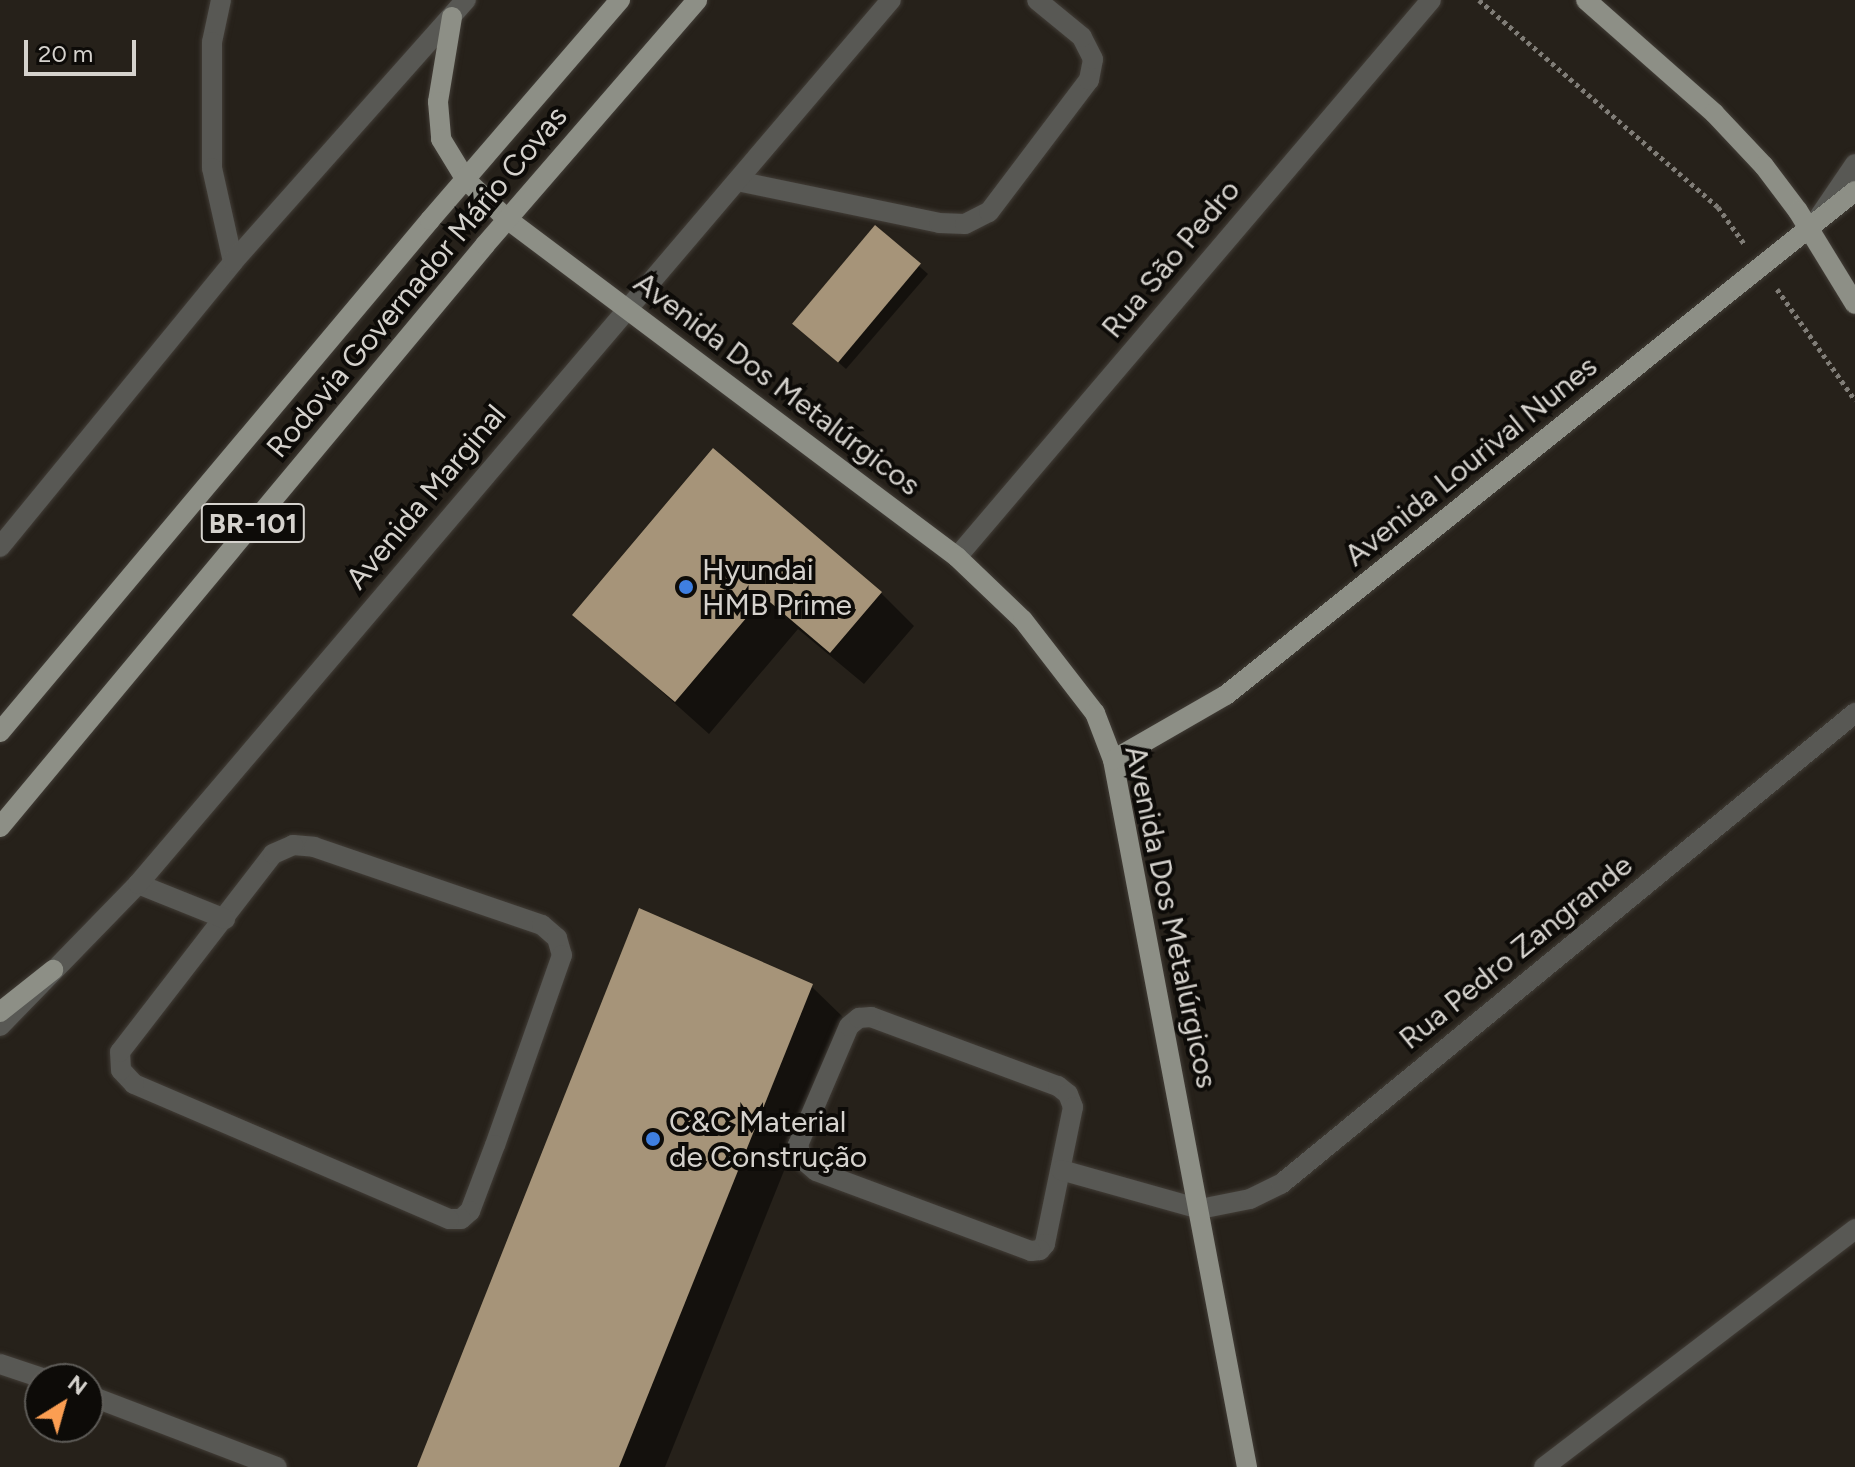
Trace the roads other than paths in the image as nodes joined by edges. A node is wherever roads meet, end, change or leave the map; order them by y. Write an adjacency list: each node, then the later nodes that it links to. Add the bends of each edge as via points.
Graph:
1 (221, 0): 16 (street, via 212,42 212,168)
2 (466, 0): 9 (street)
3 (620, 0): 11 (main road, Rodovia Governador Mário Covas / BR-101)
4 (697, 0): 14 (main road, Rodovia Governador Mário Covas / BR-101)
5 (891, 0): 12 (street, Avenida Marginal)
6 (1037, 0): 12 (street, via 1082,37 1093,59 1089,80 989,212 965,224 939,223)
7 (1431, 0): 20 (street, Rua São Pedro)
8 (1586, 0): 15 (main road, via 1714,113 1764,166)
9 (452, 17): 11 (main road, Avenida Dos Metalúrgicos, via 438,102 441,139); 16 (street)
10 (1855, 164): 15 (street)
11 (466, 180): 14 (main road, Avenida Dos Metalúrgicos); 22 (main road, Rodovia Governador Mário Covas / BR-101)
12 (737, 181): 18 (street, Avenida Marginal)
13 (1855, 191): 15 (main road, Avenida Lourival Nunes)
14 (507, 219): 18 (main road, Avenida Dos Metalúrgicos); 24 (main road, Rodovia Governador Mário Covas / BR-101)
15 (1810, 230): 17 (main road); 23 (main road, Avenida Lourival Nunes, via 1226,695)
16 (233, 262): 19 (street)
17 (1855, 304)
18 (626, 309): 20 (main road, Avenida Dos Metalúrgicos); 25 (street, Avenida Marginal)
19 (0, 547)
20 (957, 557): 23 (main road, Avenida Dos Metalúrgicos, via 1023,620 1095,713)
21 (1855, 713): 31 (street, Rua Pedro Zangrande, via 1281,1184 1250,1199)
22 (0, 732)
23 (1113, 760): 31 (main road, Avenida Dos Metalúrgicos)
24 (0, 827)
25 (138, 884): 26 (street); 27 (street, Avenida Marginal)
26 (225, 919): 26 (street, via 120,1052 121,1070 134,1084 449,1219 461,1219 470,1211 562,955 557,938 542,925 314,847 293,845 273,854)
27 (53, 970): 28 (main road); 29 (street, Avenida Marginal)
28 (0, 1012)
29 (0, 1026)
30 (1061, 1170): 30 (street, via 1073,1107 1068,1094 871,1017 849,1026 798,1145 802,1159 816,1171 1031,1251 1045,1244); 31 (street)
31 (1200, 1209): 37 (main road, Avenida Dos Metalúrgicos)
32 (1855, 1229): 38 (street)
33 (0, 1364): 34 (street)
34 (24, 1372)
35 (104, 1401): 36 (street)
36 (277, 1467)
37 (1247, 1467)
38 (1544, 1467)

